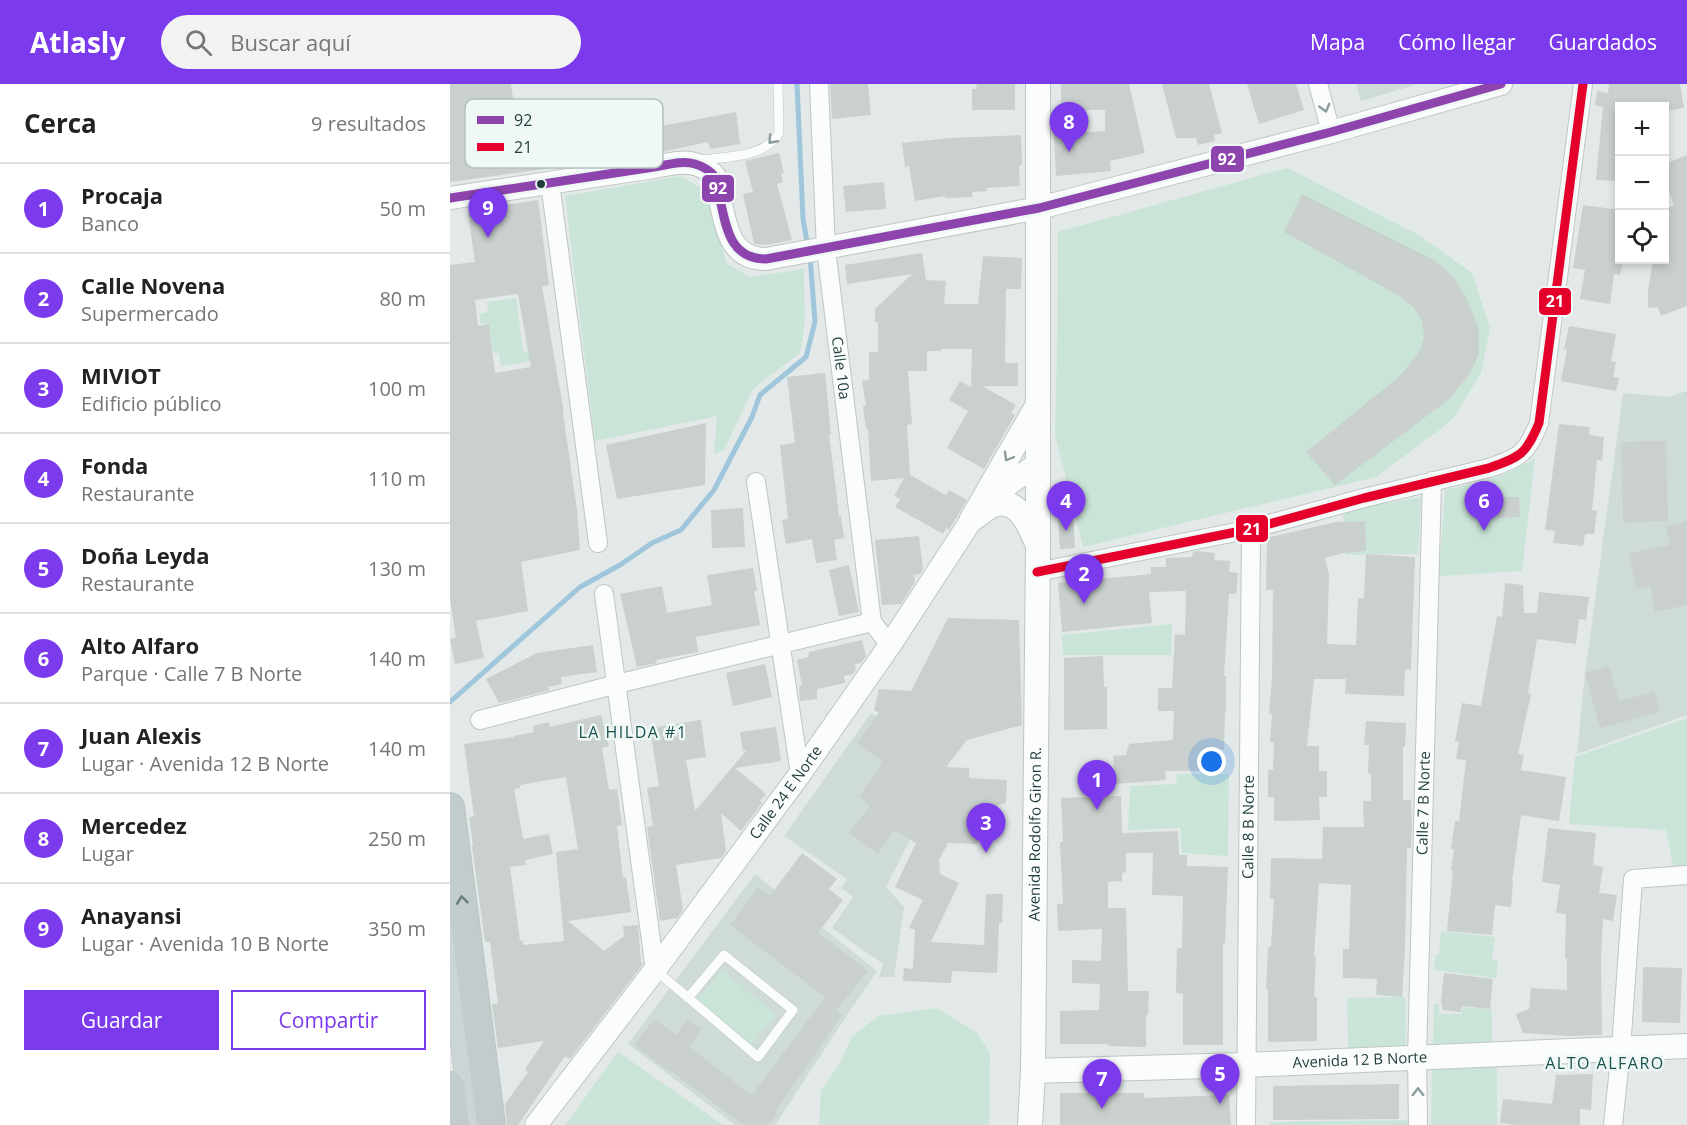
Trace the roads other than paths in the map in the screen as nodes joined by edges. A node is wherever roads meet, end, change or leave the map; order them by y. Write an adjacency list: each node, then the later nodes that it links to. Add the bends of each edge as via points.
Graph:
1 (778, 84): 8 (lane, one-way to 8, via 779,133 771,143 748,154)
2 (819, 84): 14 (street, Calle 10a)
3 (1038, 84): 13 (main road)
4 (1318, 84): 7 (street, one-way to 7)
5 (1501, 84): 7 (street)
6 (1583, 84): 17 (street, via 1539,423 1521,454 1489,468)
7 (1331, 132): 13 (street)
8 (684, 163): 9 (street); 14 (street, via 713,174 727,227 743,253 766,259)
9 (663, 166)
10 (650, 168): 11 (street)
11 (550, 183): 12 (street); 21 (street)
12 (450, 198)
13 (1039, 207): 14 (street); 15 (main road)
14 (821, 250): 25 (street, Calle 10a)
15 (1037, 406): 16 (main road, Avenida Rodolfo Giron R.); 19 (main road, one-way to 19)
16 (1037, 464): 19 (street, Calle 24 E Norte); 22 (main road, Avenida Rodolfo Giron R.)
17 (1432, 481): 20 (street); 38 (street, Calle 7 B Norte)
18 (756, 482): 26 (street)
19 (972, 519): 22 (main road, via 996,504 1007,505 1024,516); 27 (street, Calle 24 E Norte)
20 (1251, 529): 23 (street); 39 (street, Calle 8 B Norte)
21 (598, 543)
22 (1038, 544): 23 (main road, Avenida Rodolfo Giron R.)
23 (1037, 572): 40 (main road, Avenida Rodolfo Giron R.)
24 (604, 594): 28 (street)
25 (872, 622): 26 (street); 27 (street)
26 (781, 643): 28 (street); 30 (street)
27 (890, 645): 30 (street, Calle 24 E Norte)
28 (617, 684): 29 (street); 34 (street)
29 (480, 720)
30 (800, 774): 34 (street, Calle 24 E Norte)
31 (450, 807): 44 (highway, one-way to 31)
32 (1687, 875): 37 (street, via 1633,879)
33 (450, 927): 43 (main road)
34 (655, 970): 35 (lane); 45 (street, Calle 24 E Norte)
35 (688, 998): 35 (lane, via 724,955 793,1010 758,1056)
36 (1687, 1046): 37 (main road, Avenida 12 B Norte)
37 (1621, 1049): 38 (main road, Avenida 12 B Norte); 49 (street)
38 (1418, 1058): 39 (main road, Avenida 12 B Norte); 48 (street, Calle 7 B Norte, one-way to 38)
39 (1245, 1065): 40 (main road, Avenida 12 B Norte); 47 (street, Calle 8 B Norte)
40 (1033, 1071): 46 (main road, Avenida Rodolfo Giron R.)
41 (450, 1086): 42 (highway)
42 (455, 1125)
43 (474, 1125)
44 (491, 1125)
45 (536, 1125)
46 (1030, 1125)
47 (1246, 1125)
48 (1418, 1125)
49 (1614, 1125)

